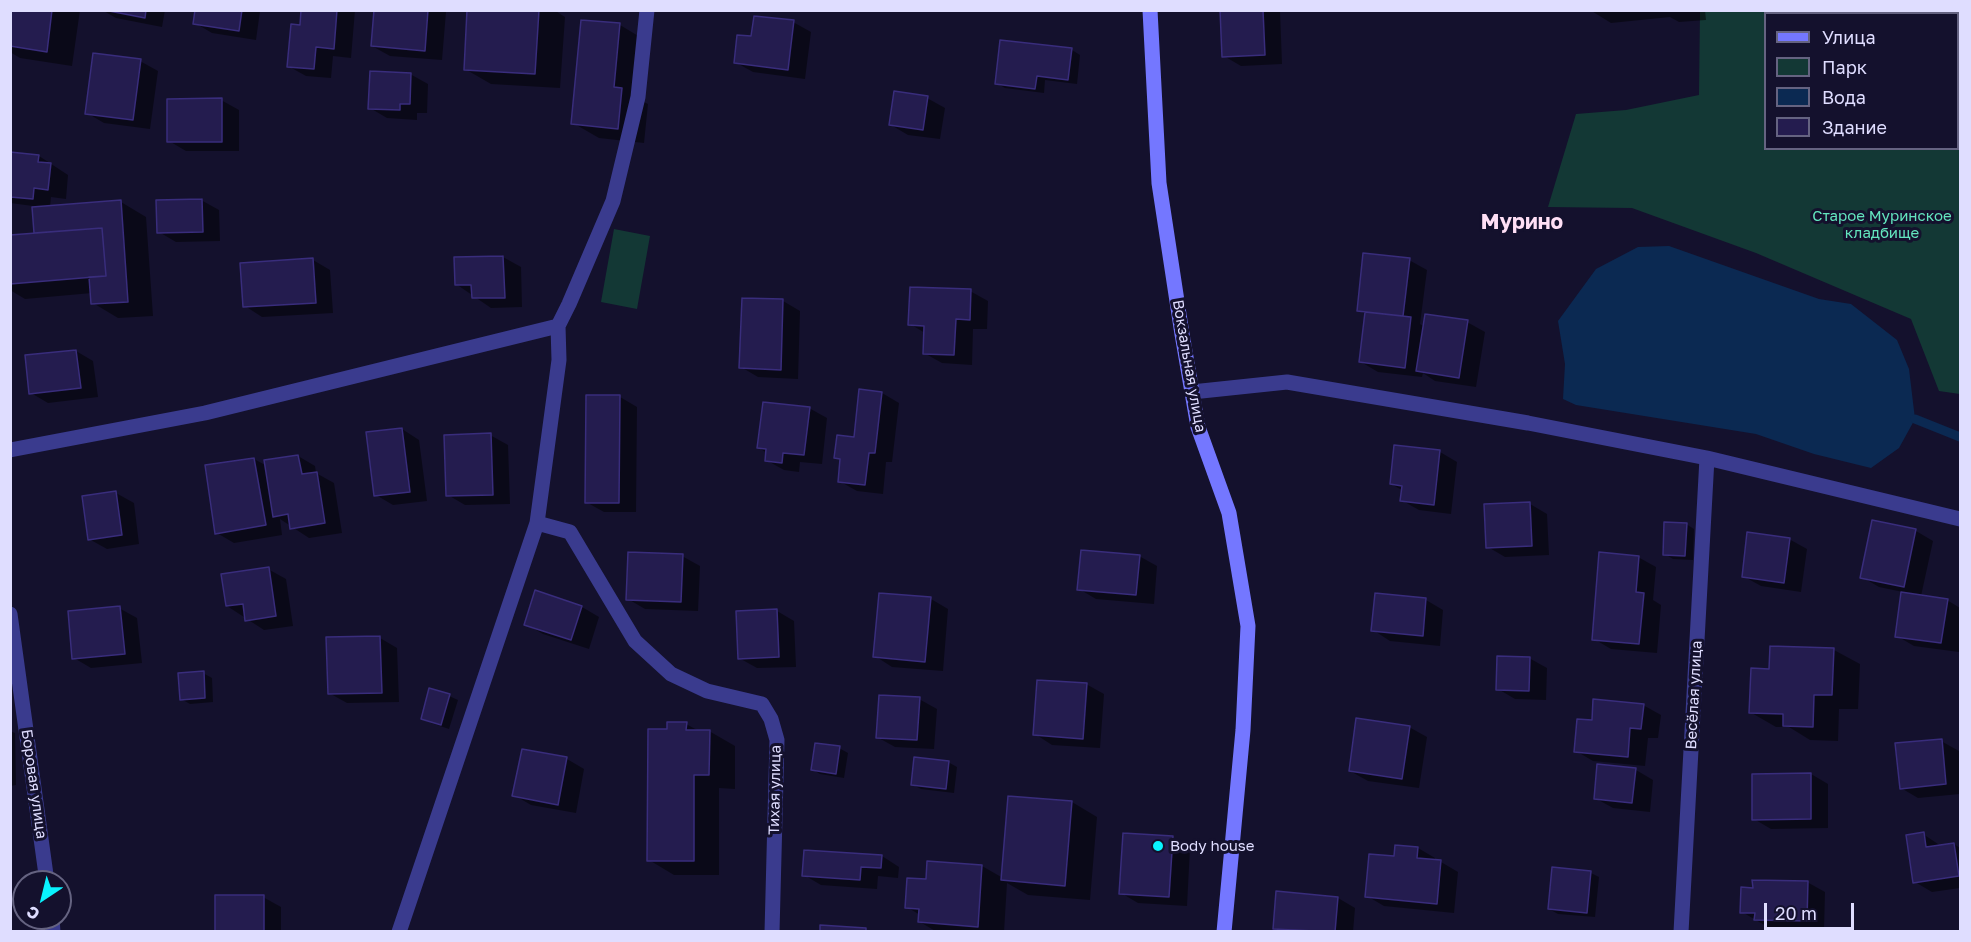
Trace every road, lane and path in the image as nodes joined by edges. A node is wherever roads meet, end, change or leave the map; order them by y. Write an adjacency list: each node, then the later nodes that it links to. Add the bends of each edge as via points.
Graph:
1 (647, 10): 3 (street, via 638,97 613,201)
2 (1150, 10): 4 (street, Вокзальная улица, via 1159,183)
3 (558, 326): 5 (street, via 204,413); 8 (street, via 559,360)
4 (1192, 392): 6 (street, via 1287,382); 13 (street, Вокзальная улица, via 1198,427 1229,513 1248,626 1243,730)
5 (10, 450)
6 (1707, 458): 7 (street); 14 (street, Весёлая улица)
7 (1960, 519)
8 (537, 523): 11 (street); 12 (street, Тихая улица, via 570,532 635,641 671,674 707,690 762,704 777,740)
9 (10, 614): 10 (street, Боровая улица)
10 (45, 870)
11 (399, 932)
12 (772, 932)
13 (1224, 932)
14 (1681, 932)

